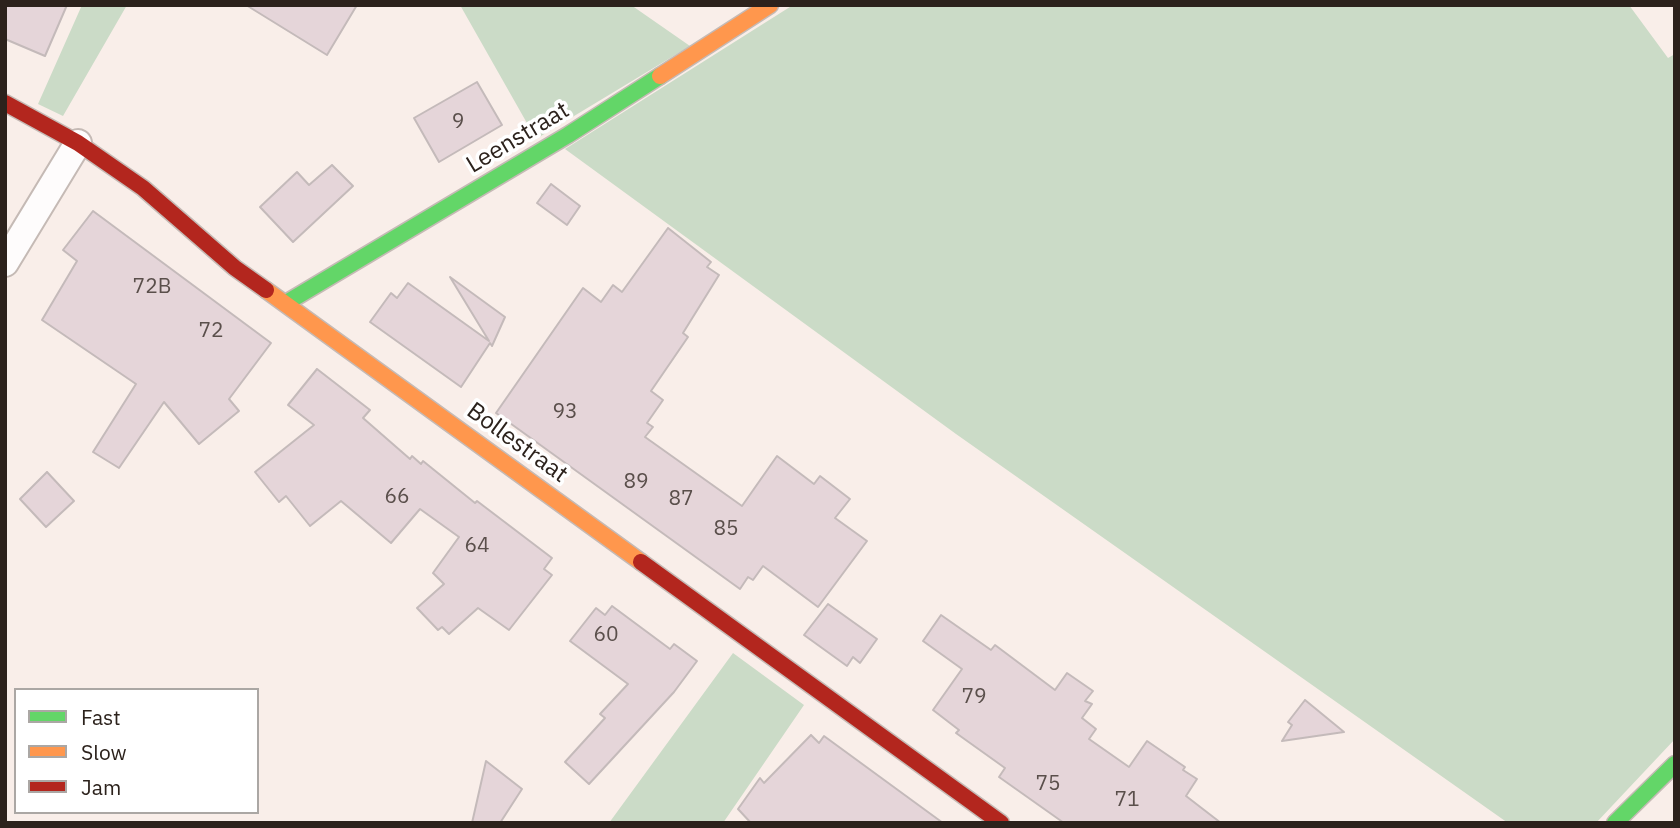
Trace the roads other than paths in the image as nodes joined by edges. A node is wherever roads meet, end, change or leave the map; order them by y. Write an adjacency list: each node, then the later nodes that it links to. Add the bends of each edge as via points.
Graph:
1 (770, 5): 5 (street, Leenstraat, via 568,135)
2 (5, 103): 3 (street, Bollestraat)
3 (78, 143): 4 (street); 5 (street, Bollestraat, via 143,188 235,268)
4 (5, 263)
5 (286, 303): 7 (street, Bollestraat)
6 (1675, 764): 8 (street)
7 (1001, 823)
8 (1615, 823)

